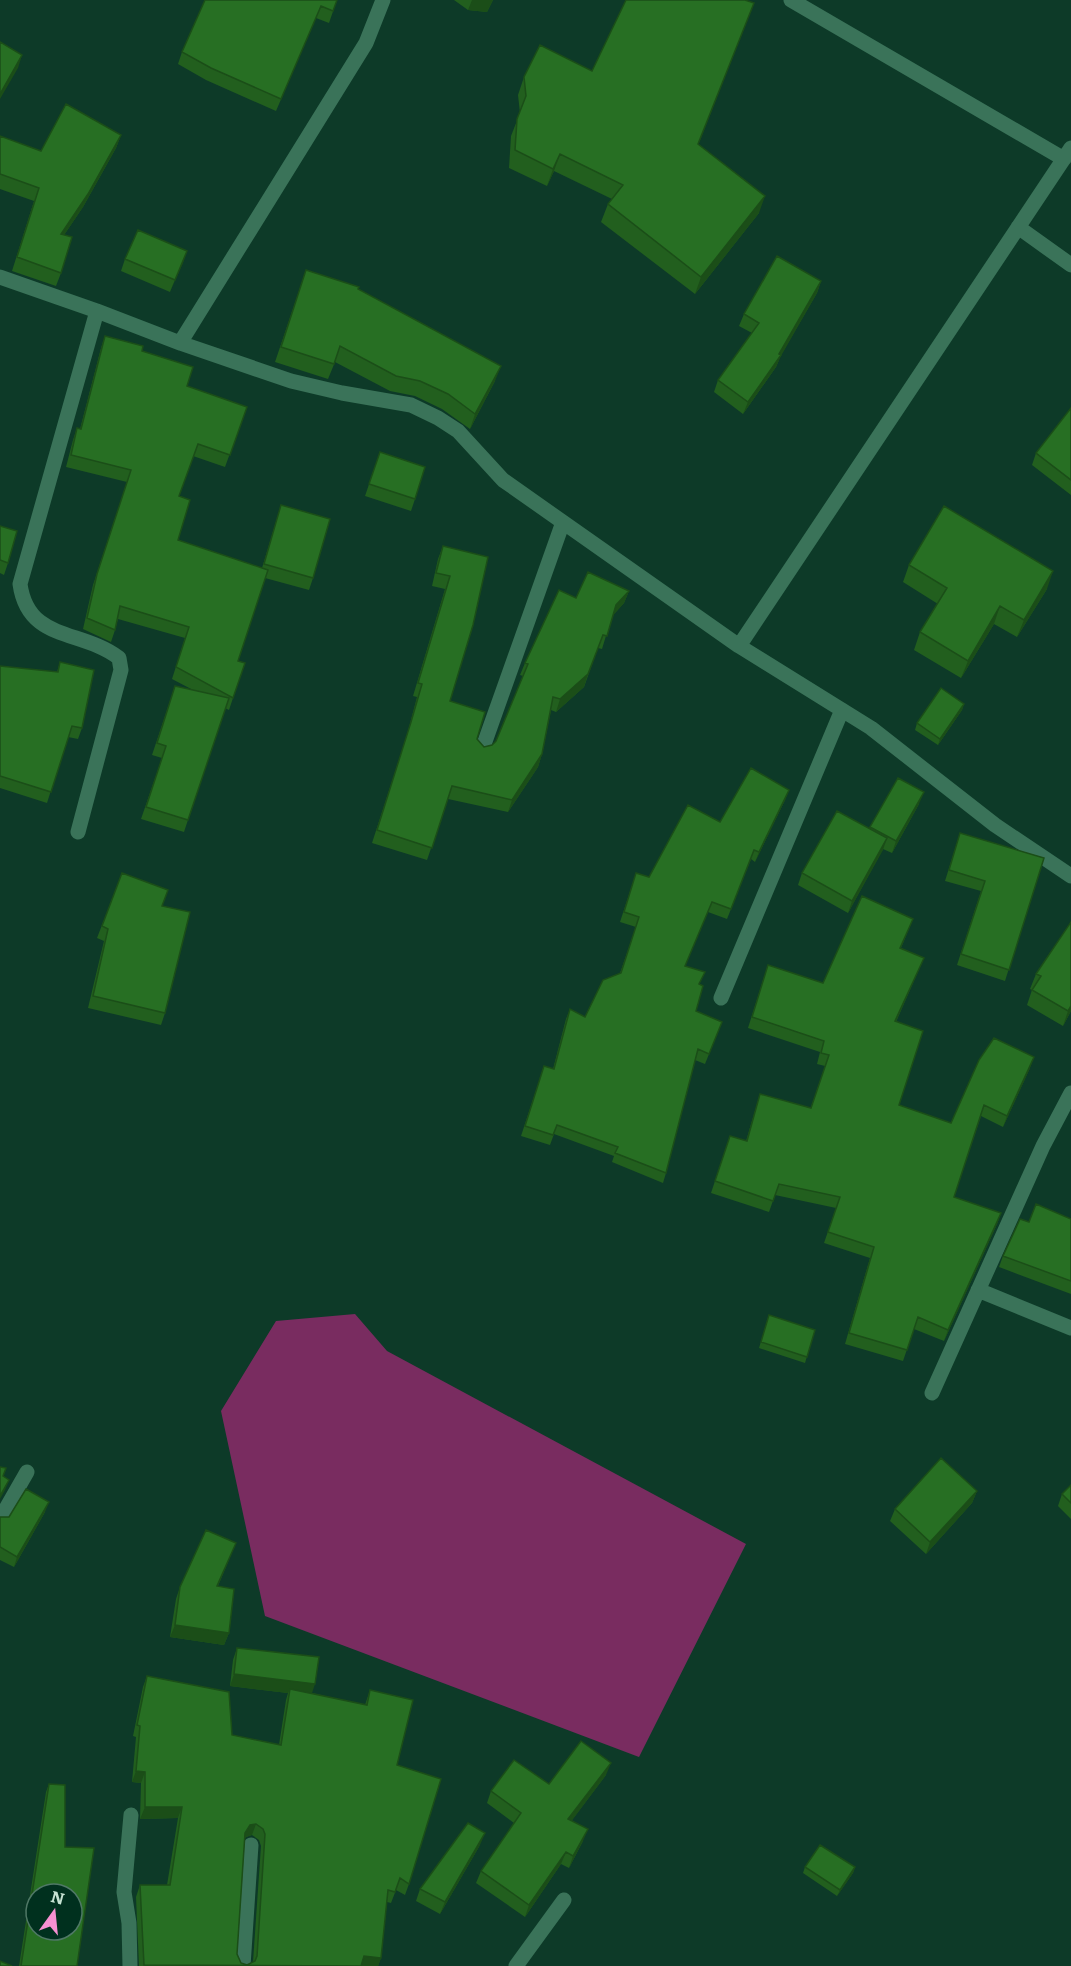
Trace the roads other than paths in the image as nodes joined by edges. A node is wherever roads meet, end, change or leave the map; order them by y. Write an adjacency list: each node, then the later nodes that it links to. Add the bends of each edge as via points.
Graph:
1 (382, 0): 8 (street, via 366,43)
2 (792, 0): 3 (street)
3 (1067, 154): 4 (street)
4 (1018, 227): 5 (street); 10 (street)
5 (1071, 265)
6 (0, 277): 7 (street)
7 (97, 310): 8 (street); 13 (street, via 20,584 22,599 39,624 106,648 119,658 121,670)
8 (180, 343): 9 (street, via 291,381 411,405 458,430 503,480)
9 (563, 522): 10 (street); 12 (street)
10 (739, 646): 11 (street)
11 (842, 710): 14 (street, via 871,728 995,825); 15 (street)
12 (482, 750)
13 (78, 832)
14 (1071, 876)
15 (721, 998)
16 (1071, 1093): 17 (street)
17 (978, 1290): 18 (street); 19 (street)
18 (1071, 1328)
19 (932, 1393)
20 (27, 1472): 21 (street)
21 (0, 1519)
22 (131, 1815): 25 (street, via 124,1892)
23 (251, 1845): 26 (street)
24 (564, 1900): 27 (street)
25 (130, 1966)
26 (243, 1966)
27 (516, 1966)

